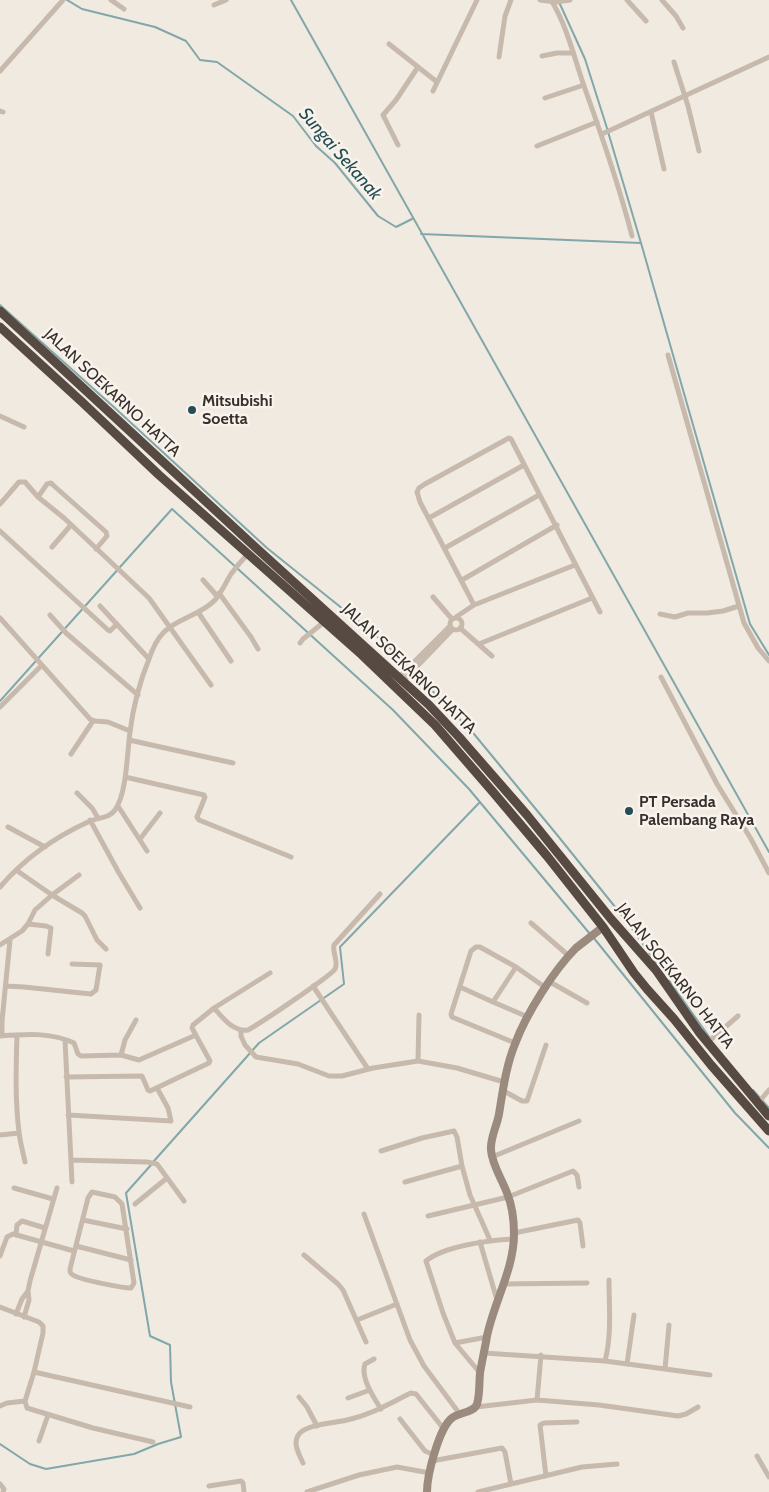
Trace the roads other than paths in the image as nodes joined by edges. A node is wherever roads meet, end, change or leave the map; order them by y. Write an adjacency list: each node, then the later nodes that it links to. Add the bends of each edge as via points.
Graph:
1 (63, 0): 22 (street)
2 (111, 0): 12 (street)
3 (226, 0): 11 (street)
4 (477, 0): 23 (street)
5 (511, 0): 18 (street, via 505,16)
6 (540, 0): 10 (street)
7 (570, 0): 10 (street)
8 (628, 0): 13 (street)
9 (662, 0): 14 (street)
10 (553, 1): 16 (street)
11 (214, 6)
12 (124, 9)
13 (646, 21)
14 (683, 28)
15 (388, 44): 21 (street)
16 (573, 52): 17 (street); 24 (street)
17 (542, 56)
18 (500, 57)
19 (769, 57): 26 (street)
20 (674, 62): 26 (street)
21 (418, 67): 23 (street); 31 (street, via 383,115)
22 (0, 71)
23 (437, 82): 25 (street)
24 (584, 85): 27 (street); 29 (street)
25 (433, 91)
26 (685, 96): 28 (street); 33 (street)
27 (545, 98)
28 (651, 112): 30 (street); 34 (street)
29 (597, 122): 30 (street); 32 (street)
30 (604, 133): 35 (street)
31 (398, 144)
32 (537, 146)
33 (699, 151)
34 (664, 169)
35 (632, 236)
36 (0, 311): 81 (highway, JALAN SOEKARNO HATTA, via 254,546)
37 (0, 327): 52 (highway, JALAN SOEKARNO HATTA)
38 (668, 355): 61 (street)
39 (0, 416): 40 (street)
40 (24, 426)
41 (524, 465): 42 (street); 45 (street); 45 (street, via 509,438 425,484 417,492)
42 (539, 495): 47 (street); 50 (street)
43 (38, 497): 44 (street, via 22,482); 46 (street); 51 (street, via 51,483 106,532 107,536)
44 (1, 500)
45 (429, 518): 50 (street)
46 (71, 525): 49 (street); 51 (street)
47 (556, 526): 53 (street); 55 (street)
48 (0, 531): 69 (street, via 108,630)
49 (52, 547)
50 (445, 548): 55 (street)
51 (96, 549): 70 (street, via 149,598)
52 (248, 554): 56 (street); 68 (highway, JALAN SOEKARNO HATTA)
53 (575, 565): 58 (street); 60 (street)
54 (203, 580): 56 (street)
55 (462, 580): 60 (street)
56 (218, 595): 62 (street); 75 (street)
57 (433, 597): 67 (street)
58 (592, 598): 63 (street); 74 (street)
59 (100, 606): 69 (street)
60 (474, 606): 67 (street)
61 (739, 606): 64 (street, via 675,617); 79 (street, via 744,623)
62 (198, 612): 70 (street); 78 (street)
63 (600, 612)
64 (660, 614)
65 (50, 615): 84 (street)
66 (0, 618): 80 (street)
67 (454, 618): 71 (street, via 450,622); 72 (street, via 462,622)
68 (324, 622): 73 (street); 91 (highway, JALAN SOEKARNO HATTA, via 424,713)
69 (117, 624): 77 (street)
70 (170, 627): 77 (street, via 156,643); 83 (street)
71 (452, 628): 72 (street); 81 (street)
72 (460, 628): 74 (street)
73 (300, 643)
74 (479, 644): 76 (street)
75 (258, 649)
76 (492, 656)
77 (149, 659): 84 (street)
78 (232, 661)
79 (769, 661)
80 (39, 662): 85 (street); 86 (street)
81 (403, 676): 89 (highway, JALAN SOEKARNO HATTA)
82 (661, 677): 105 (street, via 717,784)
83 (211, 685)
84 (138, 695): 87 (street)
85 (0, 707)
86 (93, 721): 87 (street, via 108,722); 90 (street)
87 (130, 731): 88 (street)
88 (129, 740): 92 (street); 93 (street)
89 (470, 749): 91 (highway); 139 (highway, JALAN SOEKARNO HATTA, via 656,970)
90 (72, 754)
91 (462, 757): 113 (highway, JALAN SOEKARNO HATTA, via 535,841)
92 (233, 763)
93 (124, 778): 95 (street); 103 (street, via 204,795 197,817 199,820)
94 (77, 793): 97 (street)
95 (118, 806): 97 (street, via 107,817); 100 (street)
96 (160, 813): 100 (street)
97 (98, 818): 98 (street)
98 (90, 820): 101 (street); 110 (street)
99 (8, 827): 101 (street)
100 (140, 839): 102 (street)
101 (45, 847): 104 (street)
102 (147, 851)
103 (291, 857)
104 (16, 870): 107 (street); 109 (street)
105 (769, 873)
106 (79, 875): 109 (street)
107 (0, 887)
108 (380, 894): 124 (street, via 334,945 335,969)
109 (52, 895): 112 (street, via 35,910); 116 (street, via 84,914 97,940)
110 (140, 908)
111 (531, 923): 118 (street)
112 (28, 924): 114 (street); 117 (street, via 51,928)
113 (600, 930): 118 (street); 153 (highway, JALAN SOEKARNO HATTA)
114 (10, 940): 115 (street); 123 (street)
115 (0, 945)
116 (106, 949)
117 (48, 954)
118 (569, 956): 122 (street)
119 (72, 964): 123 (street, via 100,965 94,993)
120 (516, 967): 122 (street); 125 (street, via 476,947 471,951); 127 (street)
121 (270, 973): 129 (street)
122 (548, 985): 128 (street); 132 (street)
123 (6, 986): 126 (street)
124 (313, 986): 134 (street, via 251,1028); 144 (street)
125 (460, 987): 127 (street); 140 (street, via 452,1018)
126 (2, 1001): 137 (street)
127 (493, 1002): 132 (street)
128 (587, 1002)
129 (214, 1008): 134 (street); 136 (street, via 192,1025)
130 (419, 1015): 143 (street)
131 (738, 1016): 139 (street)
132 (528, 1017): 140 (street)
133 (136, 1020): 142 (street)
134 (241, 1030): 144 (street, via 248,1049 253,1055 265,1059 298,1064 336,1076)
135 (16, 1035): 137 (street); 138 (street, via 44,1035); 154 (street)
136 (196, 1035): 142 (street, via 142,1060); 147 (street, via 210,1062)
137 (1, 1036)
138 (65, 1040): 142 (street, via 75,1044 81,1056); 145 (street)
139 (708, 1042): 149 (highway, JALAN SOEKARNO HATTA)
140 (515, 1043): 146 (street)
141 (546, 1045): 146 (street, via 527,1101 522,1101)
142 (121, 1055)
143 (418, 1062): 144 (street); 146 (street, via 457,1068)
144 (368, 1069)
145 (66, 1076): 147 (street, via 142,1076 150,1091); 150 (street)
146 (503, 1086): 157 (street, via 492,1139)
147 (157, 1088): 150 (street, via 171,1121)
148 (769, 1090): 149 (street)
149 (760, 1101): 151 (highway, JALAN SOEKARNO HATTA)
150 (68, 1115): 158 (street)
151 (769, 1116)
152 (579, 1121): 157 (street)
153 (769, 1131)
154 (19, 1133): 155 (street); 159 (street)
155 (0, 1135)
156 (381, 1151): 160 (street, via 453,1131 458,1137)
157 (492, 1157): 167 (street)
158 (71, 1160): 161 (street, via 150,1162 157,1164); 162 (street)
159 (25, 1162)
160 (462, 1166): 163 (street); 171 (street)
161 (168, 1178): 169 (street); 170 (street)
162 (72, 1182)
163 (405, 1182)
164 (14, 1188): 168 (street)
165 (57, 1188): 168 (street)
166 (579, 1188): 167 (street, via 573,1171)
167 (508, 1197): 171 (street); 178 (street)
168 (54, 1199): 175 (street)
169 (184, 1201)
170 (135, 1204)
171 (473, 1205): 173 (street); 179 (street)
172 (364, 1214): 192 (street)
173 (428, 1216)
174 (83, 1220): 176 (street); 176 (street, via 88,1196 95,1192 118,1199 123,1208); 183 (street)
175 (45, 1228): 177 (street, via 22,1221 17,1225); 180 (street)
176 (126, 1229): 186 (street)
177 (16, 1234): 180 (street); 185 (street, via 8,1236)
178 (514, 1236): 179 (street); 182 (street, via 578,1220); 189 (street)
179 (490, 1240): 181 (street)
180 (41, 1242): 183 (street); 190 (street)
181 (480, 1242): 191 (street); 201 (street, via 442,1253 426,1262)
182 (583, 1246)
183 (75, 1248): 186 (street); 186 (street, via 70,1268 74,1276 130,1288 134,1283)
184 (304, 1255): 197 (street, via 340,1287)
185 (0, 1256)
186 (132, 1260)
187 (609, 1280): 205 (street, via 610,1326)
188 (587, 1283): 189 (street)
189 (502, 1284): 191 (street)
190 (28, 1292): 194 (street); 196 (street)
191 (497, 1300): 199 (street)
192 (397, 1304): 197 (street); 221 (street, via 416,1352)
193 (1, 1309): 194 (street)
194 (16, 1314): 196 (street)
195 (634, 1315): 206 (street)
196 (24, 1317): 208 (street, via 41,1322 44,1329)
197 (357, 1320): 200 (street)
198 (668, 1325): 207 (street)
199 (487, 1337): 201 (street); 202 (street)
200 (366, 1342)
201 (454, 1342): 209 (street)
202 (484, 1353): 203 (street); 209 (street)
203 (541, 1356): 205 (street); 214 (street)
204 (374, 1359): 211 (street, via 364,1368)
205 (605, 1361): 206 (street)
206 (627, 1364): 207 (street)
207 (665, 1369): 210 (street)
208 (34, 1372): 215 (street); 217 (street)
209 (480, 1373): 218 (street)
210 (710, 1375)
211 (370, 1390): 213 (street); 220 (street)
212 (299, 1397): 225 (street)
213 (348, 1398)
214 (537, 1400): 218 (street); 219 (street, via 678,1416)
215 (26, 1401): 216 (street); 222 (street, via 28,1408)
216 (0, 1406)
217 (190, 1407)
218 (476, 1407): 221 (street)
219 (698, 1407)
220 (381, 1409): 225 (street); 226 (street, via 414,1393)
221 (459, 1413): 226 (street)
222 (48, 1415): 227 (street); 228 (street)
223 (400, 1419): 230 (street, via 421,1448)
224 (577, 1422): 234 (street, via 540,1425)
225 (318, 1426): 231 (street, via 300,1433 296,1440)
226 (443, 1428): 230 (street)
227 (39, 1441)
228 (153, 1442)
229 (757, 1456): 235 (street)
230 (433, 1458): 233 (street); 237 (street, via 502,1448)
231 (303, 1463)
232 (617, 1464): 234 (street, via 582,1467)
233 (430, 1473): 241 (street, via 397,1467); 242 (street)
234 (546, 1476): 237 (street)
235 (769, 1477)
236 (0, 1484): 239 (street)
237 (511, 1484): 243 (street)
238 (209, 1486): 240 (street, via 241,1481)
239 (3, 1492)
240 (244, 1492)
241 (307, 1492)
242 (427, 1492)
243 (478, 1492)

